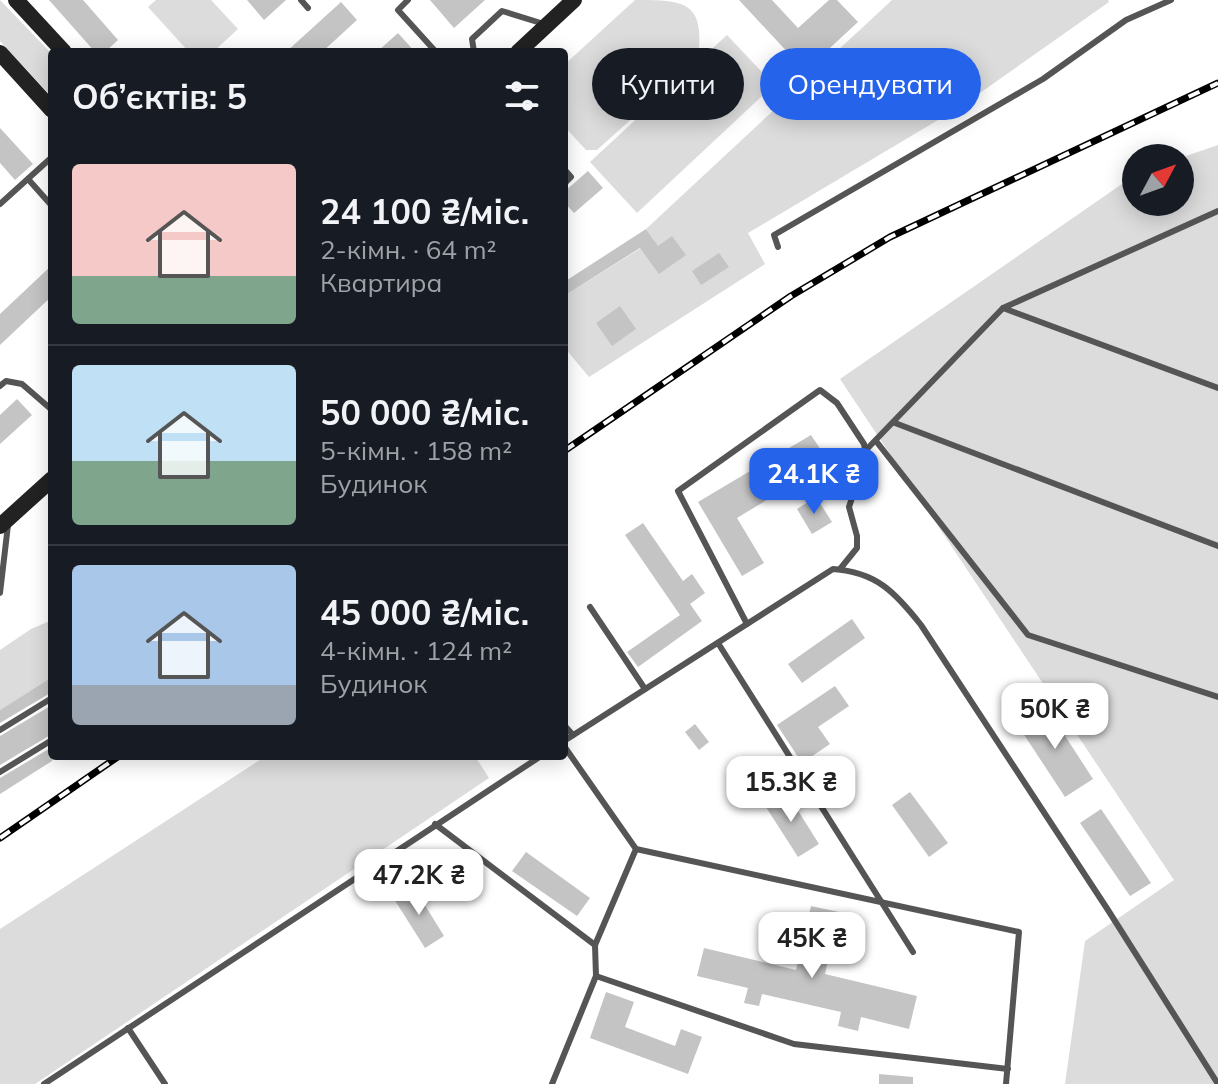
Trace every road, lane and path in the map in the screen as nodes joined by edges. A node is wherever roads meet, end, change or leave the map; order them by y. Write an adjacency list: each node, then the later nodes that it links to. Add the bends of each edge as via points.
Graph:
1 (301, 0): 6 (lane)
2 (408, 0): 9 (lane, via 398,10)
3 (574, 0): 7 (main road)
4 (1171, 0): 19 (lane, via 1126,20 1043,79 774,235)
5 (19, 1): 8 (main road)
6 (308, 8)
7 (547, 25): 10 (lane, via 502,11 472,39); 11 (main road)
8 (60, 48)
9 (432, 48)
10 (473, 48)
11 (522, 48)
12 (0, 53): 13 (main road)
13 (48, 106)
14 (48, 161): 15 (lane)
15 (28, 179): 16 (lane); 17 (lane)
16 (48, 202)
17 (0, 204)
18 (1216, 213): 20 (lane)
19 (778, 247)
20 (1003, 308): 23 (lane); 26 (lane)
21 (825, 381): 24 (lane)
22 (0, 386): 25 (lane, via 6,381 22,384)
23 (1218, 388)
24 (820, 390): 28 (lane, via 837,403); 35 (lane, via 678,491)
25 (48, 407)
26 (895, 423): 27 (lane); 31 (lane)
27 (876, 441): 28 (lane); 38 (lane, via 1028,635)
28 (865, 451): 32 (lane, via 849,507 857,548)
29 (48, 483): 30 (main road)
30 (4, 522): 33 (lane)
31 (1218, 546)
32 (840, 569): 35 (lane); 61 (lane, via 858,571 886,587 921,625)
33 (0, 593)
34 (590, 607): 37 (lane)
35 (747, 624): 36 (lane)
36 (718, 643): 37 (lane); 50 (lane)
37 (645, 689): 42 (lane)
38 (1218, 697)
39 (48, 700): 41 (lane)
40 (568, 729): 42 (lane)
41 (0, 730)
42 (573, 735): 43 (lane)
43 (568, 740)
44 (48, 742): 47 (lane)
45 (568, 750): 49 (lane)
46 (535, 760): 48 (lane)
47 (0, 772)
48 (435, 824): 51 (lane); 54 (lane)
49 (636, 849): 50 (lane); 51 (lane)
50 (882, 902): 52 (lane); 55 (lane, via 1019,932)
51 (595, 945): 53 (lane)
52 (913, 952)
53 (596, 976): 55 (lane, via 794,1044); 59 (lane)
54 (128, 1028): 56 (lane); 57 (lane)
55 (1008, 1069): 60 (lane)
56 (163, 1081): 58 (lane)
57 (44, 1084)
58 (153, 1084)
59 (552, 1084)
60 (1006, 1084)
61 (1218, 1084)

